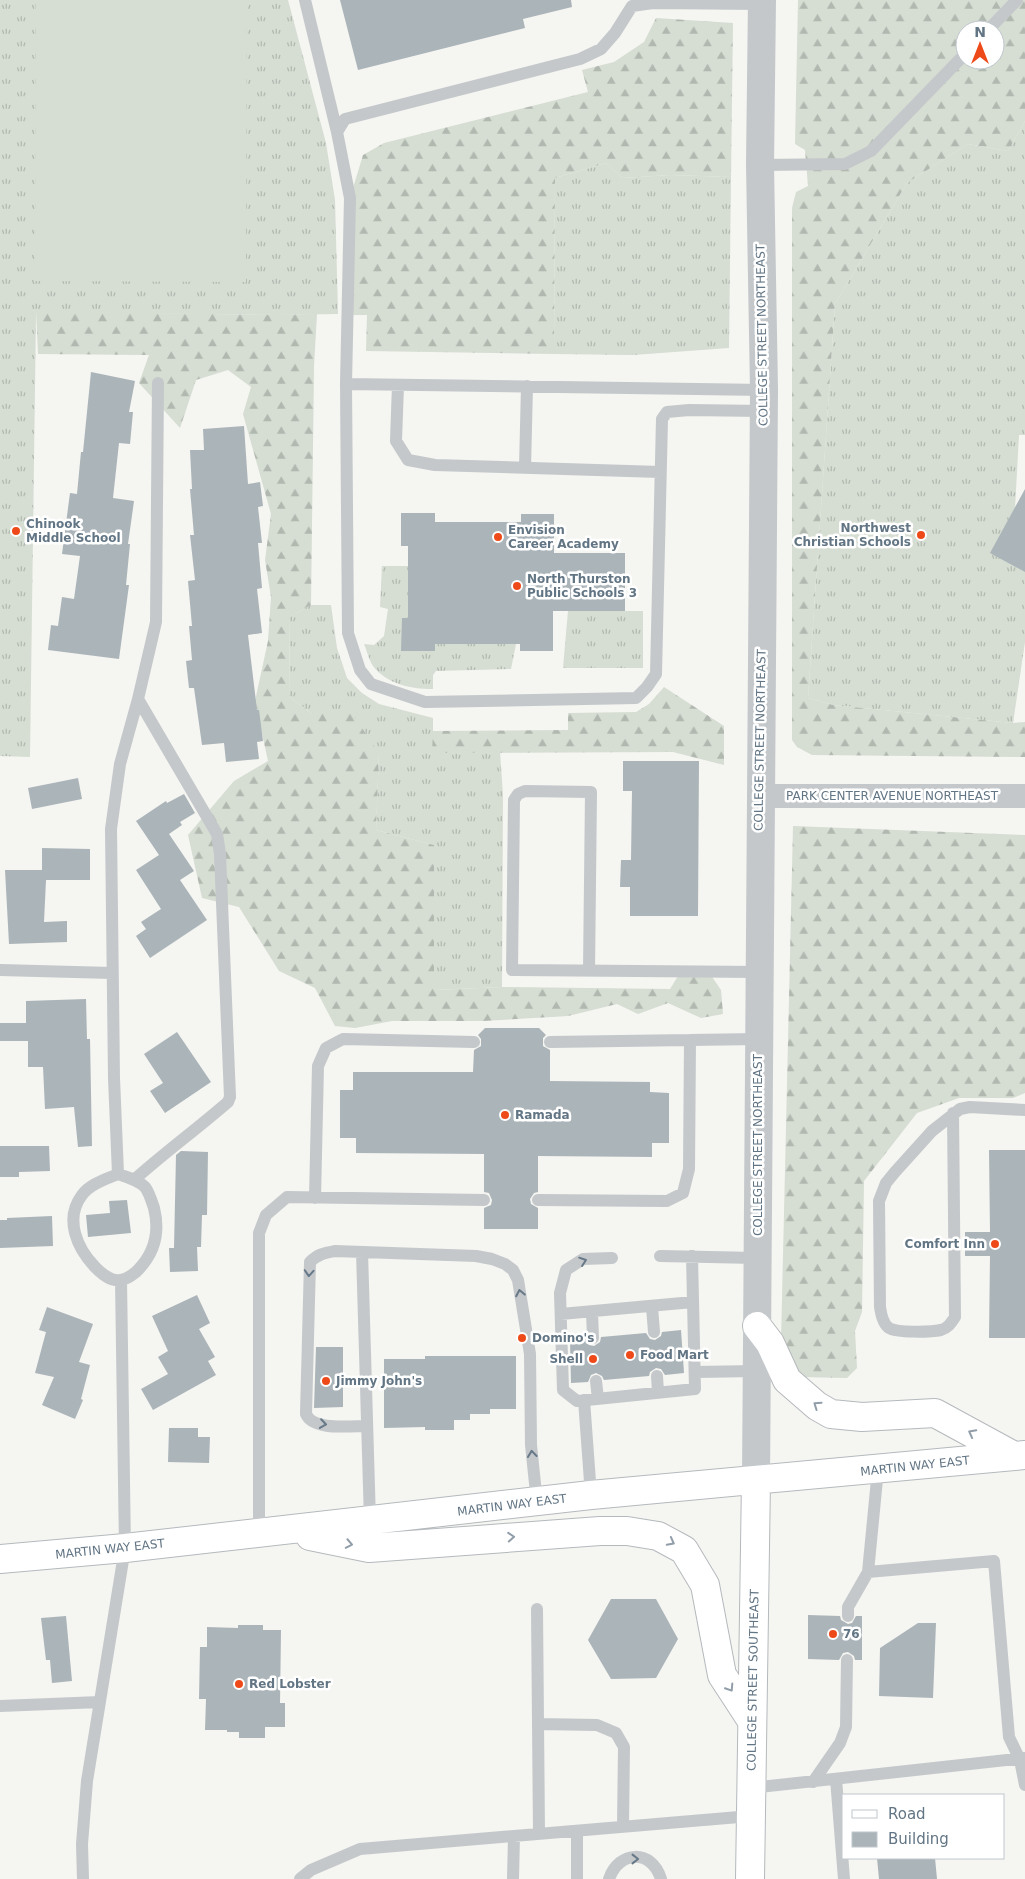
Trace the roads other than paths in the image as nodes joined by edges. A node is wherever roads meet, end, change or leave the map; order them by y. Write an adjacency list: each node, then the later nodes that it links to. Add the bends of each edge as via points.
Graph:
1 (305, 0): 6 (lane)
2 (1017, 0): 4 (lane)
3 (762, 2): 6 (lane, via 632,6 601,48 580,59 345,119); 7 (street, COLLEGE STREET NORTHEAST)
4 (998, 20)
5 (955, 64): 7 (lane, via 871,152 845,164)
6 (337, 132): 9 (lane, via 350,198)
7 (760, 165): 12 (street, COLLEGE STREET NORTHEAST)
8 (158, 383): 15 (lane, via 156,622)
9 (346, 384): 10 (lane); 14 (lane, via 348,633 360,670 372,684 425,702 636,698 656,674)
10 (398, 384): 11 (lane); 13 (lane, via 396,441 408,460 436,465)
11 (527, 386): 12 (lane); 13 (lane)
12 (764, 400): 14 (lane, via 667,412 662,419); 16 (street, COLLEGE STREET NORTHEAST)
13 (525, 468): 14 (lane)
14 (660, 472)
15 (138, 698): 21 (lane, via 120,764 111,829); 29 (lane, via 217,834 230,1097)
16 (760, 796): 17 (street, PARK CENTER AVENUE NORTHEAST); 20 (street, COLLEGE STREET NORTHEAST)
17 (1025, 796)
18 (0, 970): 21 (lane)
19 (589, 971): 19 (lane, via 591,792 526,791 518,794 514,800 512,970); 20 (lane)
20 (759, 972): 22 (street, COLLEGE STREET NORTHEAST)
21 (112, 973): 28 (lane)
22 (758, 1039): 23 (lane); 37 (street, COLLEGE STREET NORTHEAST)
23 (690, 1040): 25 (lane); 32 (lane, via 689,1169 683,1193 667,1202)
24 (474, 1042): 30 (lane, via 343,1039 326,1048 318,1066)
25 (550, 1042)
26 (1025, 1110): 27 (lane, via 970,1107)
27 (953, 1113): 27 (lane, via 895,1172 886,1183 879,1202 880,1307 888,1328 897,1331 941,1330 955,1317)
28 (118, 1174): 29 (lane); 38 (lane, via 95,1184 83,1194 73,1215 78,1242 86,1256 112,1280)
29 (134, 1180): 38 (lane, via 145,1188 152,1201 157,1231 149,1258 130,1278)
30 (315, 1198): 31 (lane); 60 (lane, via 287,1197 266,1215 259,1233)
31 (484, 1200)
32 (538, 1200)
33 (362, 1252): 53 (lane); 53 (lane, one-way to 53, via 324,1252 310,1262 306,1414 308,1419 319,1425); 58 (lane, one-way to 33, via 531,1445 530,1354 518,1280 513,1270 505,1264 476,1256)
34 (660, 1256): 35 (lane)
35 (692, 1256): 37 (lane); 39 (lane)
36 (612, 1258): 42 (lane, one-way to 36, via 560,1293 566,1270 583,1259)
37 (757, 1258): 43 (street, COLLEGE STREET NORTHEAST)
38 (121, 1280): 61 (lane)
39 (693, 1302): 40 (lane); 47 (lane)
40 (652, 1307): 41 (lane); 44 (lane)
41 (592, 1312): 42 (lane); 45 (lane)
42 (561, 1314): 52 (lane, via 563,1390 576,1401)
43 (757, 1326): 46 (street, COLLEGE STREET NORTHEAST); 54 (main road, one-way to 43, via 934,1413 862,1417 830,1414 787,1380 770,1343)
44 (654, 1332)
45 (594, 1338)
46 (756, 1371): 47 (lane); 56 (street, COLLEGE STREET NORTHEAST)
47 (695, 1372): 50 (lane, via 695,1389)
48 (657, 1376): 50 (lane)
49 (596, 1381): 51 (lane)
50 (658, 1392): 51 (lane)
51 (598, 1399): 52 (lane)
52 (584, 1400): 57 (lane)
53 (367, 1426): 59 (lane)
54 (1020, 1455): 55 (main road, MARTIN WAY EAST)
55 (878, 1469): 56 (main road, MARTIN WAY EAST); 63 (lane)
56 (756, 1480): 57 (main road, MARTIN WAY EAST); 69 (main road, COLLEGE STREET SOUTHEAST)
57 (590, 1495): 58 (main road, MARTIN WAY EAST)
58 (537, 1503): 59 (main road, MARTIN WAY EAST)
59 (370, 1521): 60 (main road, MARTIN WAY EAST)
60 (271, 1532): 61 (main road, MARTIN WAY EAST); 69 (main road, one-way to 69, via 369,1548 600,1531 658,1536 684,1550 705,1585 722,1675)
61 (124, 1548): 62 (main road, MARTIN WAY EAST); 67 (lane)
62 (0, 1560)
63 (868, 1572): 65 (lane, via 848,1607); 71 (lane, via 994,1562 1009,1737)
64 (537, 1609): 70 (lane)
65 (848, 1616)
66 (848, 1660): 73 (lane, via 846,1727 840,1744)
67 (100, 1702): 68 (lane); 83 (lane, via 87,1781)
68 (0, 1706)
69 (752, 1721): 75 (main road, COLLEGE STREET SOUTHEAST)
70 (538, 1724): 77 (lane, via 597,1725 616,1733 624,1747); 79 (lane)
71 (1023, 1761): 72 (lane); 74 (lane)
72 (836, 1780): 73 (lane); 81 (lane)
73 (812, 1782): 75 (lane)
74 (1025, 1785)
75 (751, 1788): 76 (main road, COLLEGE STREET SOUTHEAST)
76 (751, 1816): 77 (lane); 89 (main road, COLLEGE STREET SOUTHEAST)
77 (622, 1827): 78 (lane)
78 (577, 1831): 79 (lane); 86 (lane)
79 (539, 1834): 80 (lane)
80 (514, 1836): 84 (lane, via 360,1849 311,1870); 85 (lane)
81 (842, 1854)
82 (842, 1859): 90 (lane)
83 (83, 1879)
84 (300, 1879)
85 (513, 1879)
86 (576, 1879)
87 (609, 1879): 88 (lane, one-way to 88, via 618,1862 636,1857 654,1866)
88 (661, 1879)
89 (750, 1879)
90 (844, 1879)

